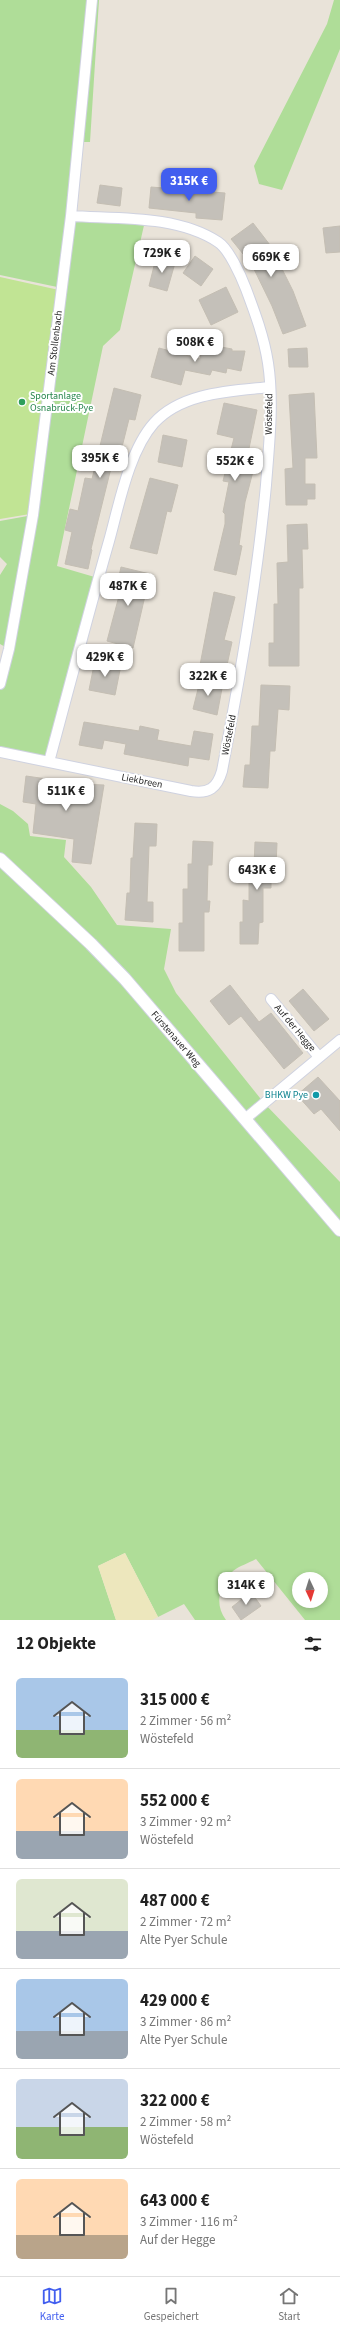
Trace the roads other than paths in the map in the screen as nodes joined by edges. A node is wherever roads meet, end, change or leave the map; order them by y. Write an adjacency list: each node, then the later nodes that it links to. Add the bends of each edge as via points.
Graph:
1 (92, 0): 2 (street, Am Stollenbach)
2 (71, 216): 3 (street, Wöstefeld, via 171,224 195,230 219,242 242,279 258,320 268,362); 4 (street, Am Stollenbach, via 33,515 9,649)
3 (270, 387): 6 (street, via 203,396 173,409 154,423 140,446 117,513); 7 (street, Wöstefeld, via 269,448 259,554 224,764 219,781)
4 (0, 684)
5 (0, 752): 6 (street, Liekbreen)
6 (49, 762): 7 (street, Liekbreen, via 203,793)
7 (213, 789)
8 (0, 859): 12 (street, Fürstenauer Weg, via 125,979)
9 (271, 999): 11 (street, Auf der Hegge)
10 (340, 1040): 11 (street, Auf der Hegge)
11 (319, 1057): 12 (street, Auf der Hegge)
12 (245, 1119): 13 (street, Fürstenauer Weg)
13 (340, 1230)

